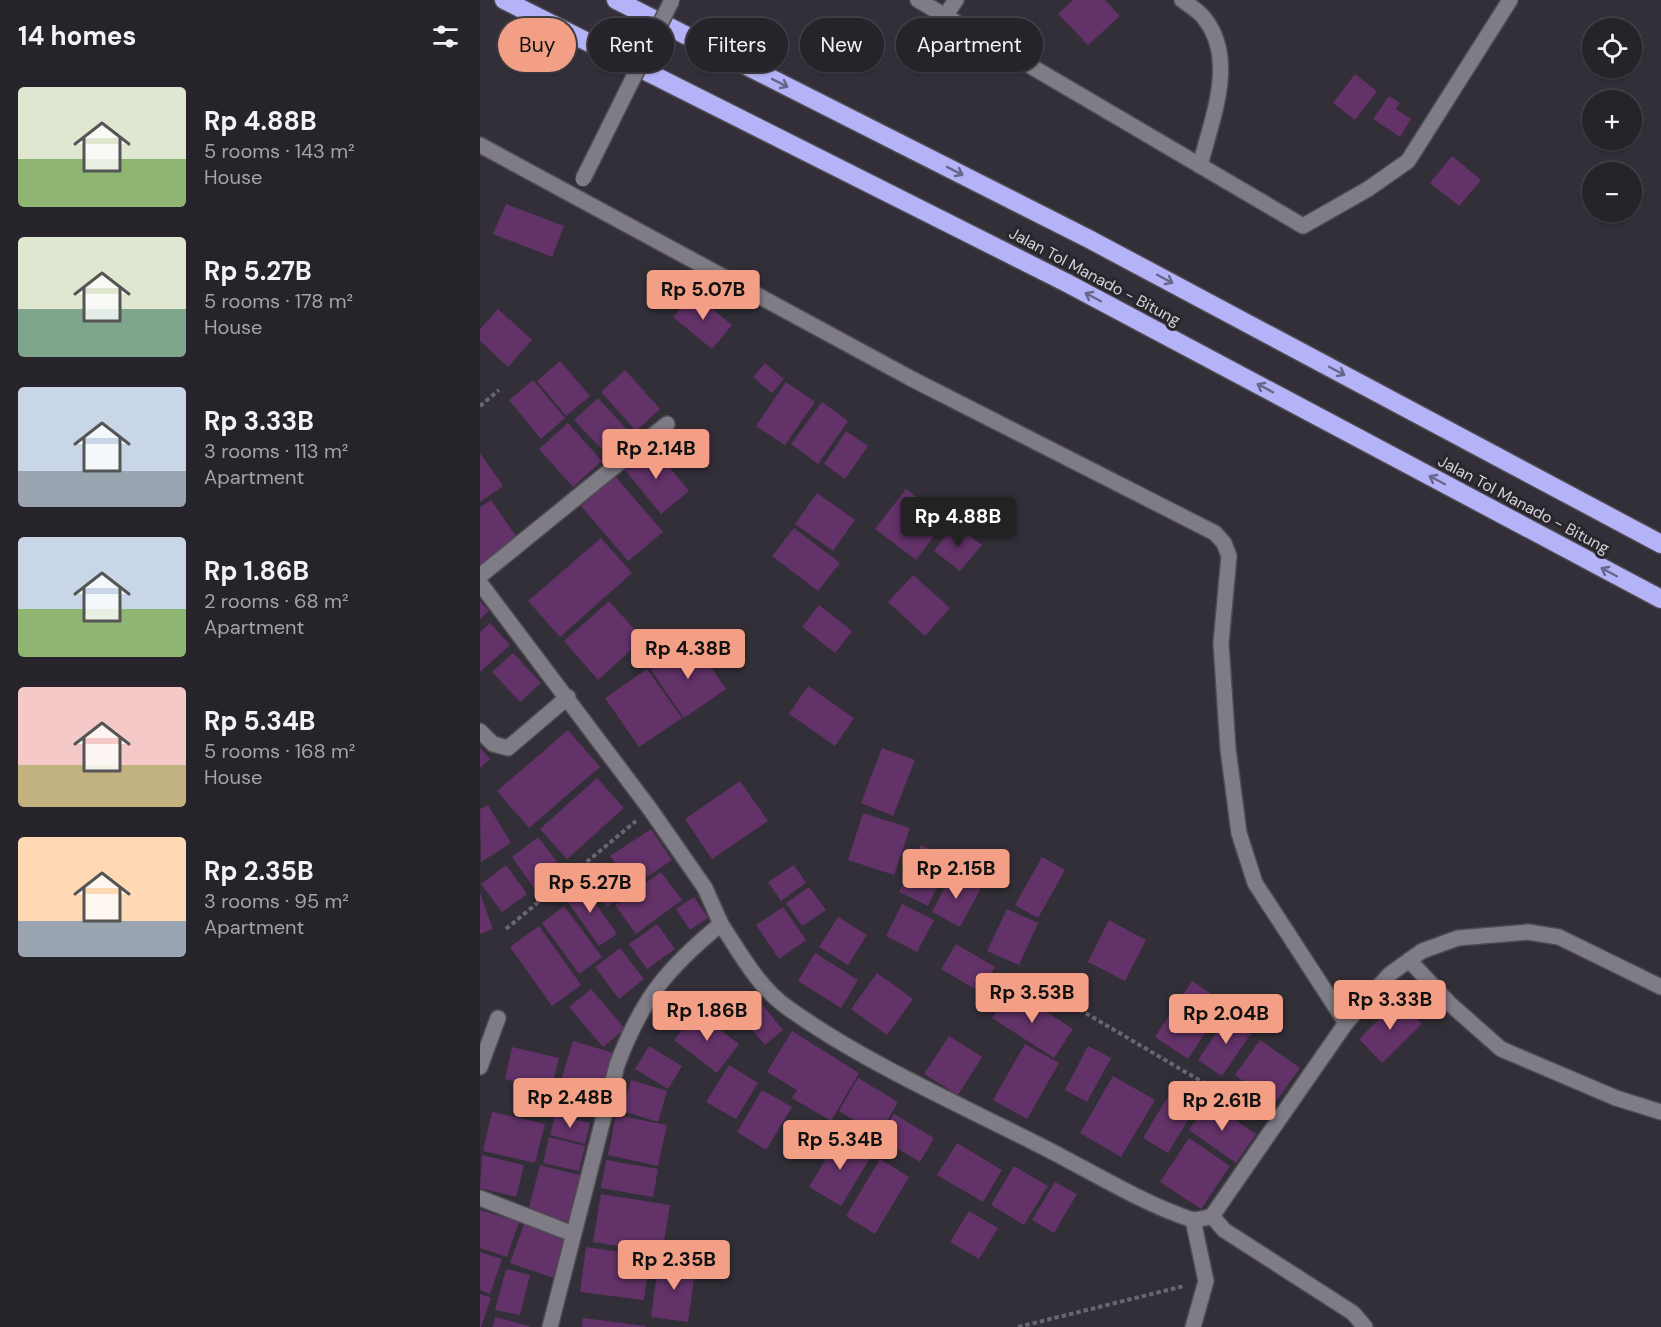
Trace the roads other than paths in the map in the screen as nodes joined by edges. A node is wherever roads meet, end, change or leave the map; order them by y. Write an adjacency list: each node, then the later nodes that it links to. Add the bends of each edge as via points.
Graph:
1 (504, 0): 16 (highway, Jalan Tol Manado - Bitung, one-way to 1, via 1065,282)
2 (616, 0): 13 (highway, Jalan Tol Manado - Bitung, one-way to 13, via 1089,239)
3 (672, 0): 11 (street, bridge)
4 (918, 0): 8 (street)
5 (956, 0): 8 (street)
6 (1182, 0): 10 (street, via 1203,16 1215,34 1222,60)
7 (1510, 0): 10 (street, via 1408,161 1303,226)
8 (945, 16): 10 (street)
9 (480, 146): 11 (street)
10 (1200, 166)
11 (574, 196): 23 (street, via 912,379 1215,533 1229,556 1221,643 1228,749 1239,832 1255,883)
12 (667, 424): 14 (street)
13 (1661, 544)
14 (480, 576)
15 (480, 583): 17 (street)
16 (1661, 599)
17 (568, 697): 18 (street, via 508,748 493,744); 19 (street, via 705,888)
18 (480, 731)
19 (721, 924): 28 (street, via 771,993 816,1026 932,1090); 29 (street, via 666,973 631,1027 617,1065)
20 (1409, 960): 21 (street, via 1458,938 1528,932 1558,937); 23 (street, via 1390,974); 25 (street, via 1449,1003 1501,1049 1616,1098)
21 (1661, 987)
22 (498, 1018): 24 (street)
23 (1346, 1023): 27 (street)
24 (480, 1067)
25 (1661, 1112)
26 (480, 1198): 29 (street)
27 (1212, 1216): 28 (street); 32 (street, via 1224,1230 1353,1313)
28 (1193, 1220): 31 (street, via 1206,1281)
29 (573, 1234): 30 (street)
30 (550, 1327)
31 (1193, 1327)
32 (1365, 1327)

